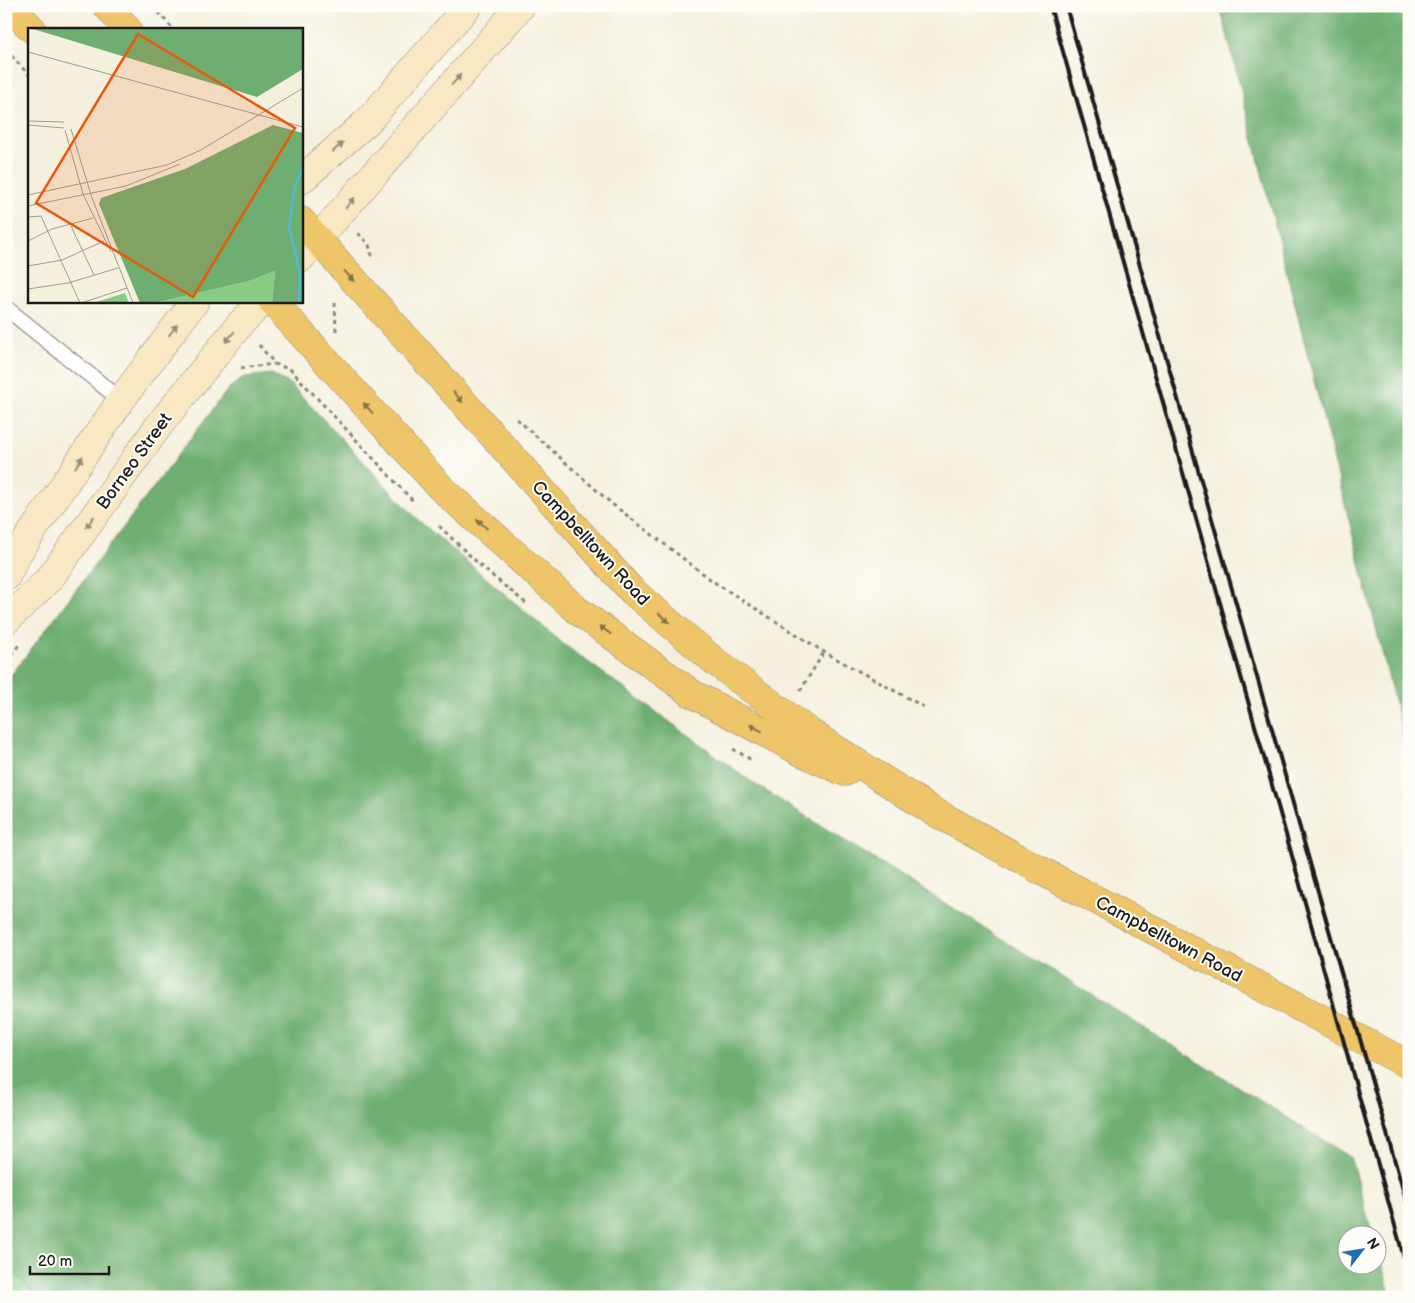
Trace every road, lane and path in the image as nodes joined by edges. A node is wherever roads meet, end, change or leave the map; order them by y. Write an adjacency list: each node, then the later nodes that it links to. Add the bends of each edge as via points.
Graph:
1 (9, 6): 6 (main road)
2 (107, 6): 7 (main road)
3 (153, 6): 8 (path)
4 (468, 6): 11 (street, one-way to 4, via 368,121)
5 (520, 6): 12 (street, one-way to 5)
6 (31, 28)
7 (127, 28)
8 (172, 28)
9 (6, 50): 10 (path)
10 (28, 74)
11 (302, 179)
12 (307, 239): 28 (main road, Campbelltown Road, one-way to 28, via 632,591 713,660)
13 (370, 246): 14 (path)
14 (374, 266)
15 (194, 302): 21 (street, one-way to 15)
16 (262, 302): 25 (street, Borneo Street, one-way to 25, via 240,323 160,424 50,578)
17 (273, 302): 29 (main road, Campbelltown Road, one-way to 17, via 798,751 691,693 577,610 440,487)
18 (335, 302): 20 (path)
19 (6, 308): 21 (lane)
20 (337, 330)
21 (121, 400): 23 (street, one-way to 21)
22 (511, 413): 26 (path, via 612,504 706,576)
23 (12, 549): 24 (street)
24 (6, 577)
25 (6, 621)
26 (824, 652): 27 (path); 28 (path, via 796,696 796,707)
27 (926, 708)
28 (809, 732): 29 (main road, Campbelltown Road)
29 (931, 810): 30 (main road, Campbelltown Road)
30 (1409, 1065)

